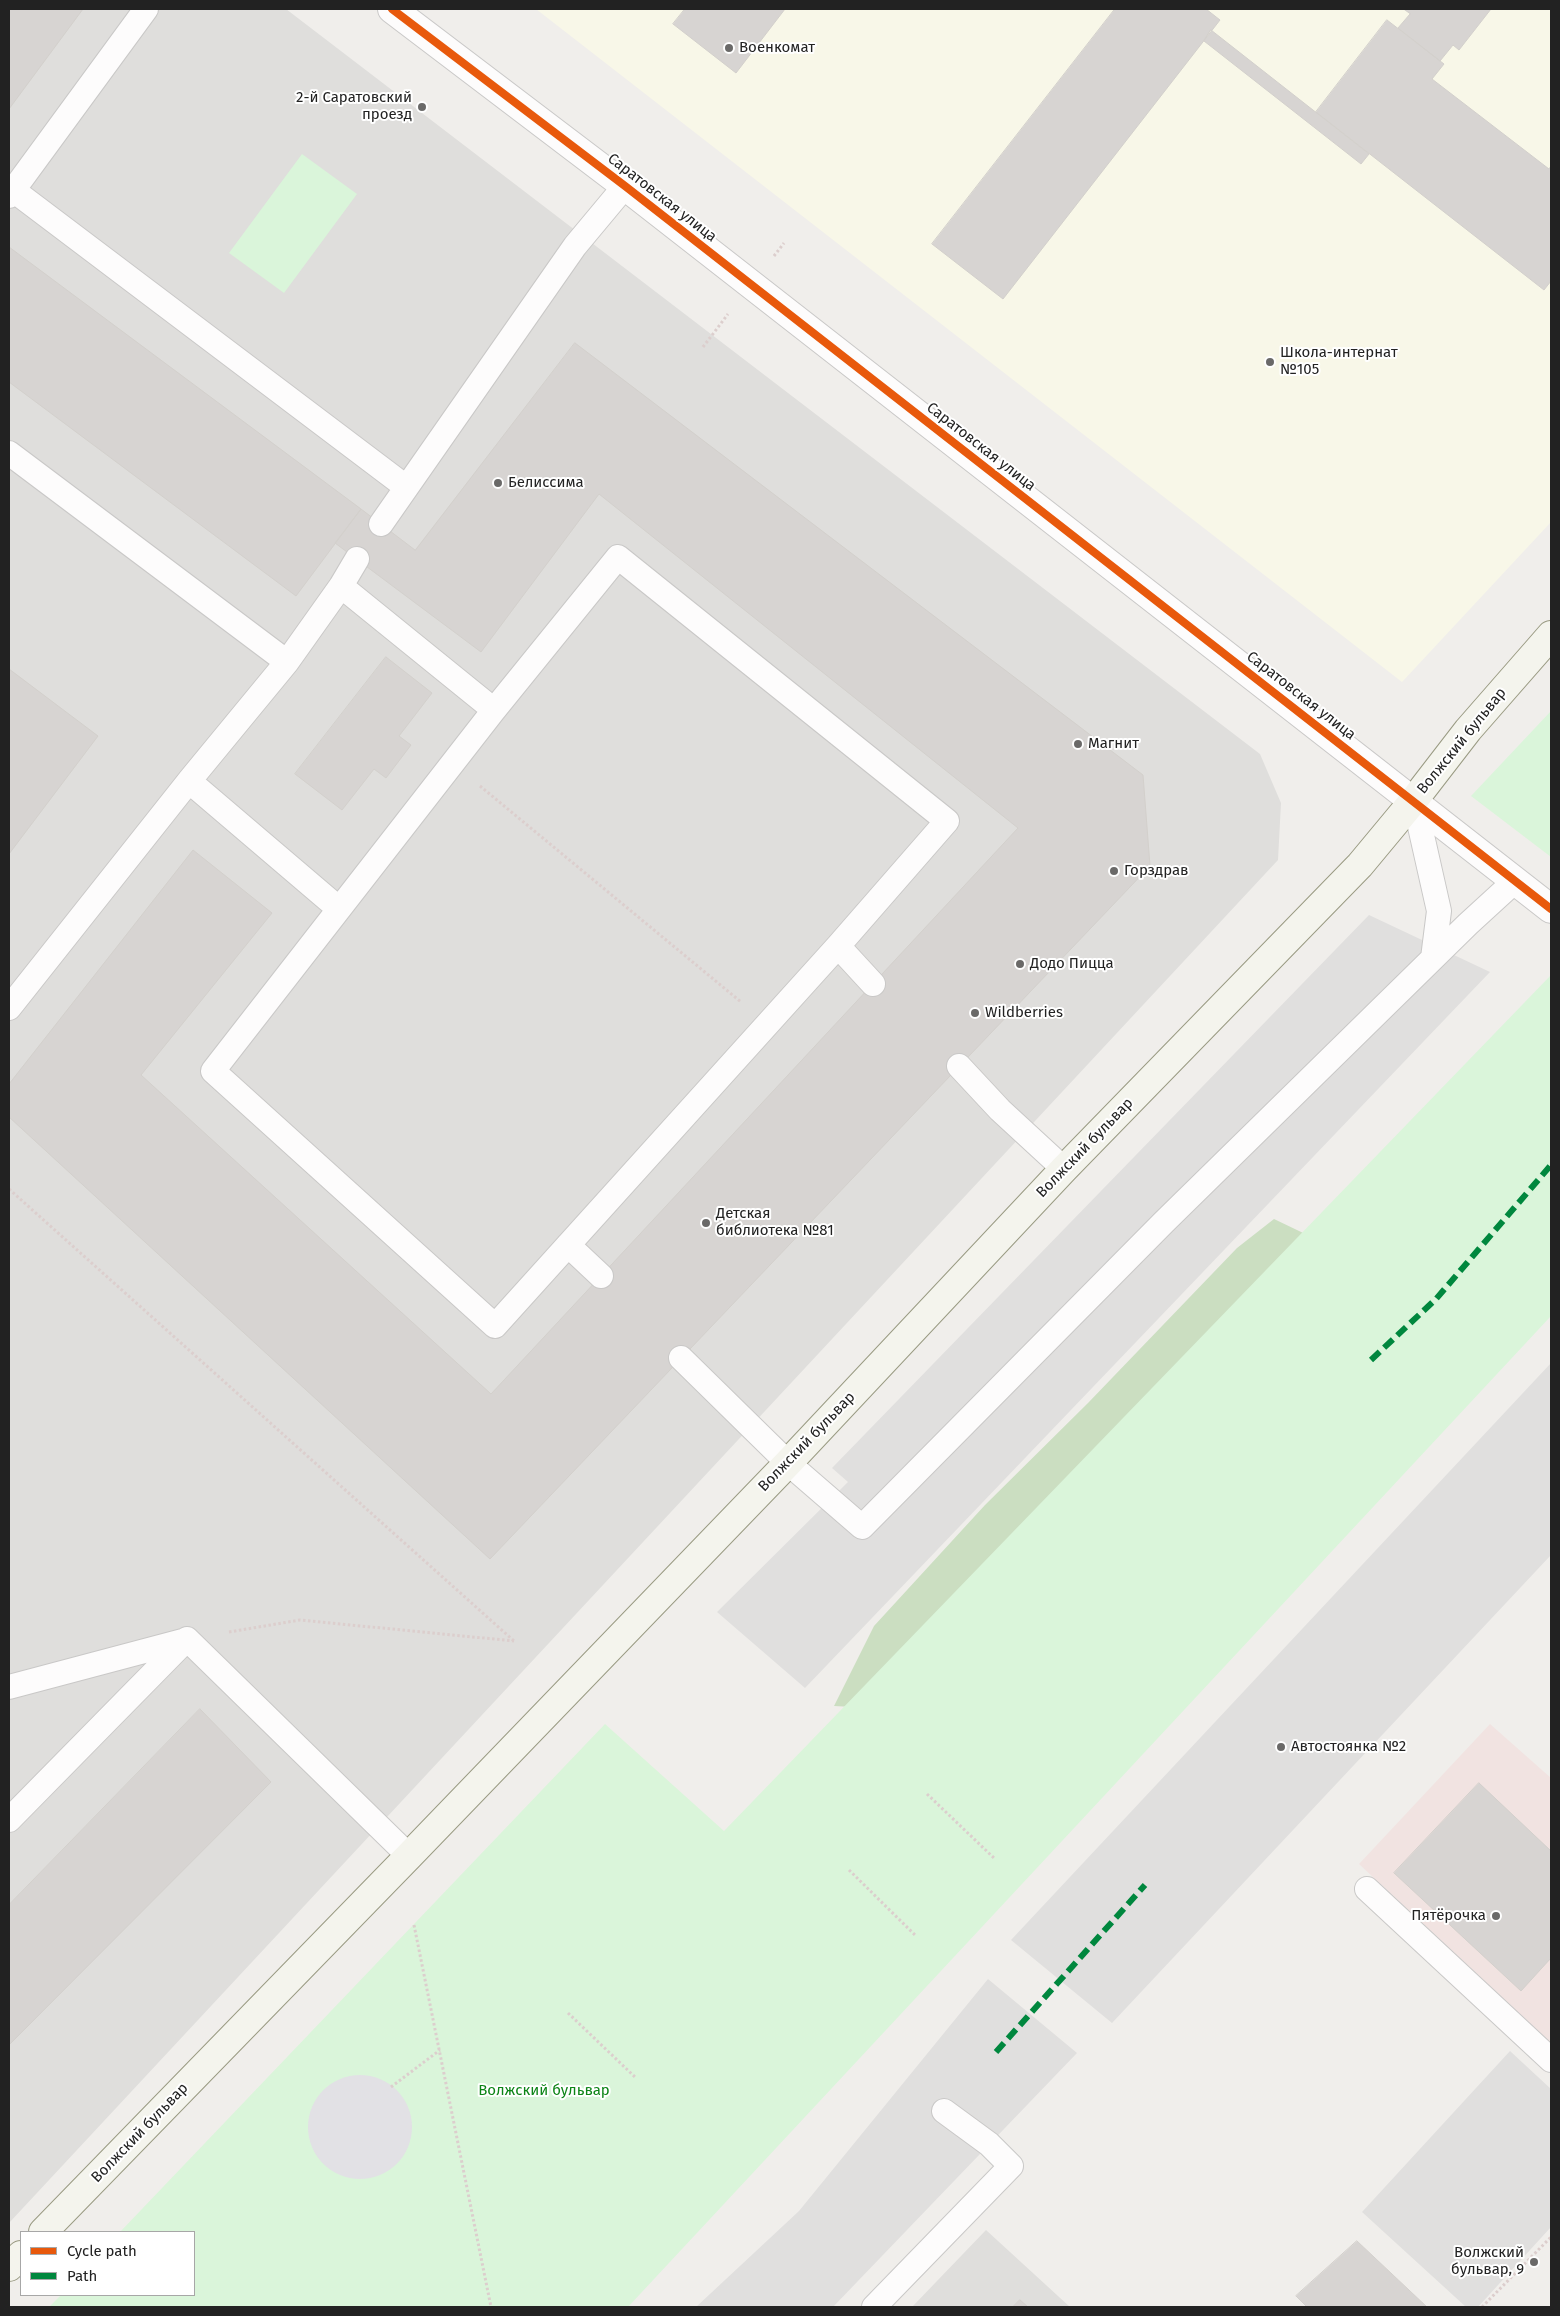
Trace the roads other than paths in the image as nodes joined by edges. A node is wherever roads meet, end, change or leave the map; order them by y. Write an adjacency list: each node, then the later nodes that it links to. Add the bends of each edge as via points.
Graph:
1 (146, 9): 4 (lane)
2 (392, 9): 3 (street, Саратовская улица)
3 (625, 186): 6 (lane, via 575,246); 14 (street, Саратовская улица)
4 (11, 193): 6 (lane)
5 (9, 453): 11 (lane)
6 (406, 487): 7 (lane)
7 (381, 524)
8 (357, 559): 9 (lane)
9 (341, 586): 11 (lane); 12 (lane)
10 (1551, 635): 14 (main road, Волжский бульвар, via 1468,730)
11 (287, 662): 13 (lane)
12 (494, 710): 16 (lane); 18 (lane, via 618,557 947,821)
13 (189, 781): 16 (lane); 21 (lane)
14 (1414, 800): 15 (street, Саратовская улица); 19 (lane, via 1439,911); 23 (main road, Волжский бульвар, via 1360,865)
15 (1515, 881): 17 (street, Саратовская улица); 19 (lane)
16 (338, 908): 24 (lane, via 213,1071 495,1326)
17 (1551, 909)
18 (838, 946): 20 (lane); 24 (lane)
19 (1433, 958): 27 (lane, via 1164,1222 862,1527)
20 (873, 984)
21 (9, 1008)
22 (960, 1066): 23 (lane, via 1000,1110)
23 (1064, 1169): 27 (main road, Волжский бульвар)
24 (568, 1244): 25 (lane)
25 (601, 1276)
26 (681, 1358): 27 (lane)
27 (788, 1463): 31 (main road, Волжский бульвар)
28 (187, 1639): 29 (lane); 30 (lane); 31 (lane)
29 (9, 1687)
30 (9, 1820)
31 (409, 1856): 35 (main road, Волжский бульвар)
32 (1366, 1889): 33 (lane)
33 (1551, 2060)
34 (944, 2111): 38 (lane, via 990,2144 1011,2166)
35 (44, 2231)
36 (20, 2256): 37 (main road)
37 (9, 2267)
38 (874, 2307)

